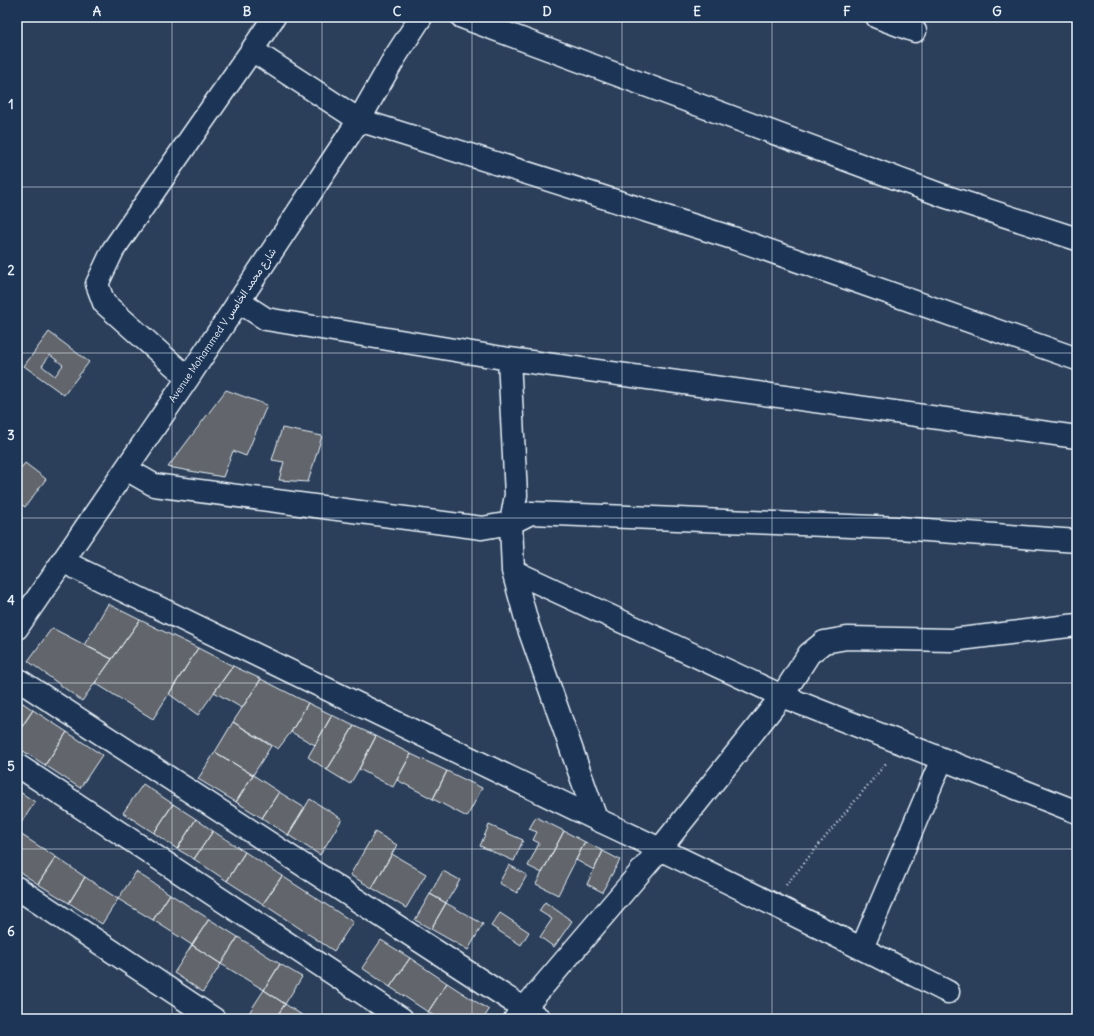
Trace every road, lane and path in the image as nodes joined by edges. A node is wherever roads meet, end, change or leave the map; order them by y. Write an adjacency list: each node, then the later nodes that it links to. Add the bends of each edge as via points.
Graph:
1 (274, 17): 6 (street)
2 (421, 17): 7 (street, Avenue Mohammed V شارع محمد الخامس)
3 (462, 17): 8 (street, via 944,196)
4 (877, 17): 5 (street)
5 (915, 31)
6 (252, 50): 7 (street); 12 (street, via 113,250 97,284 104,302)
7 (359, 120): 9 (street, Avenue Mohammed V شارع محمد الخامس); 11 (street, via 736,239)
8 (1077, 239)
9 (238, 301): 10 (street, via 266,319); 12 (street, Avenue Mohammed V شارع محمد الخامس)
10 (510, 359): 13 (street); 15 (street, via 516,495)
11 (1077, 359)
12 (188, 378): 14 (street, Avenue Mohammed V شارع محمد الخامس)
13 (1077, 437)
14 (126, 469): 15 (street, via 154,485 482,528); 17 (street, Avenue Mohammed V شارع محمد الخامس)
15 (511, 523): 16 (street, via 531,513 899,528); 18 (street)
16 (1077, 542)
17 (62, 562): 20 (street, Avenue Mohammed V شارع محمد الخامس); 27 (street)
18 (513, 571): 22 (street); 27 (street, via 528,626)
19 (1077, 625): 22 (street, via 952,640 847,638 824,642 809,654)
20 (17, 628)
21 (17, 679): 33 (street)
22 (782, 696): 23 (street); 28 (street)
23 (902, 743): 24 (street); 30 (path)
24 (942, 759): 26 (street); 31 (street)
25 (17, 765): 35 (street)
26 (1077, 812)
27 (596, 819): 28 (street)
28 (660, 849): 30 (street); 33 (street)
29 (17, 888): 34 (street)
30 (772, 903): 31 (street)
31 (862, 948): 32 (street)
32 (948, 992)
33 (526, 1016)
34 (214, 1019)
35 (402, 1019)

